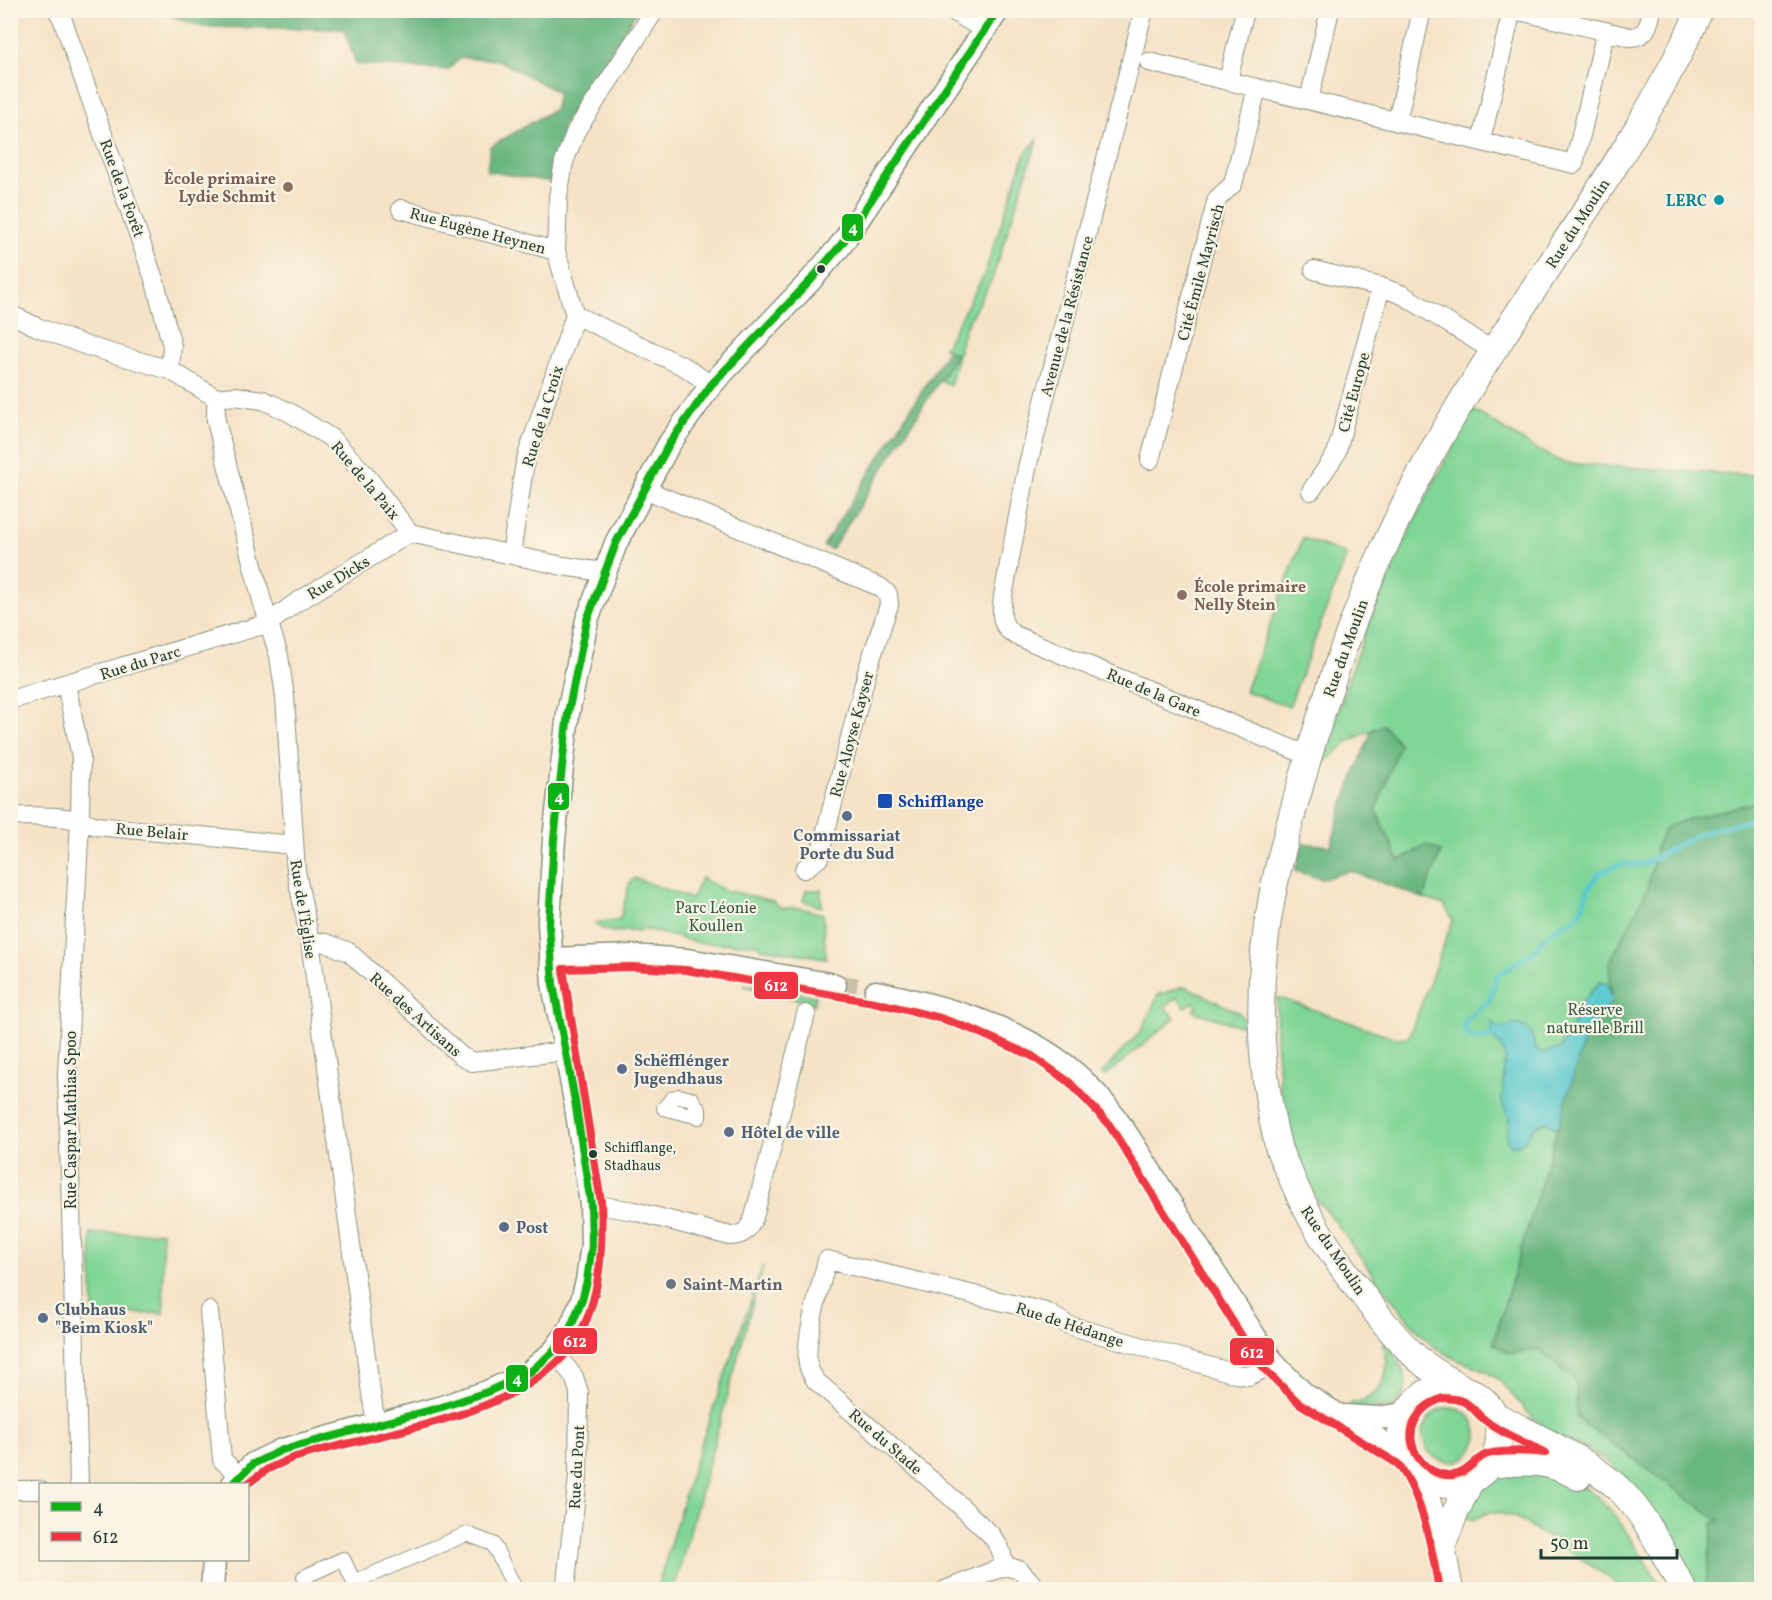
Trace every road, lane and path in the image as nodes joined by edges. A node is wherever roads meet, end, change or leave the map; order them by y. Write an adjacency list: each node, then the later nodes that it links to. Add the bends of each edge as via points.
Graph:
1 (57, 10): 28 (street, Rue de la Forêt, via 155,282 172,346)
2 (655, 10): 22 (street, via 576,131 564,162 558,197)
3 (951, 10): 13 (street)
4 (998, 10): 13 (street)
5 (1144, 10): 38 (street, Avenue de la Résistance, via 1027,468 1003,596)
6 (1245, 10): 16 (street)
7 (1330, 10): 18 (street)
8 (1422, 10): 19 (street)
9 (1513, 10): 12 (street); 20 (street)
10 (1652, 10): 14 (street, via 1645,33 1638,37)
11 (1700, 10): 27 (main road, Rue du Moulin, via 1640,123)
12 (1560, 16): 14 (street)
13 (986, 31): 29 (street, via 842,245)
14 (1606, 32): 20 (street, via 1574,164)
15 (1149, 62): 16 (street)
16 (1228, 81): 17 (street)
17 (1257, 88): 18 (street); 31 (street, Cité Émile Mayrisch, via 1233,184 1217,199)
18 (1309, 100): 19 (street)
19 (1397, 122): 20 (street)
20 (1481, 141)
21 (400, 209): 22 (street, Rue Eugène Heynen)
22 (556, 251): 26 (street)
23 (1314, 270): 24 (street)
24 (1381, 286): 27 (street, via 1403,295); 33 (street, Cité Europe, via 1336,454)
25 (10, 314): 28 (street, via 87,346)
26 (575, 315): 29 (street, via 685,367); 35 (street, Rue de la Croix, via 525,462)
27 (1493, 351): 41 (main road, Rue du Moulin, via 1418,479 1381,554 1352,624)
28 (170, 370): 30 (street)
29 (711, 385): 32 (street, via 669,444)
30 (216, 398): 34 (street, Rue de la Paix, via 263,400 330,438 365,474); 37 (street, Rue de l'Église, via 216,421)
31 (1150, 460)
32 (644, 489): 36 (street); 45 (street, Rue Aloyse Kayser, via 880,587 888,594 889,605 862,687 819,858)
33 (1311, 491)
34 (410, 533): 35 (street, Rue de la Paix); 37 (street, Rue Dicks)
35 (511, 554): 36 (street, Rue de la Paix)
36 (603, 572): 47 (street, via 587,620 568,713 553,850)
37 (269, 623): 39 (street, Rue du Parc); 44 (street, Rue de l'Église, via 285,697)
38 (1003, 624): 41 (street, Rue de la Gare, via 1017,636)
39 (66, 684): 40 (street, Rue du Parc); 43 (street, Rue Caspar Mathias Spoo, via 81,757)
40 (10, 700)
41 (1309, 756): 55 (main road, Rue du Moulin, via 1271,899 1261,997 1266,1085 1279,1149 1306,1211 1333,1255)
42 (10, 816): 43 (street, Rue Belair)
43 (80, 819): 44 (street, Rue Belair, via 96,826); 66 (street, Rue Caspar Mathias Spoo, via 67,1074)
44 (294, 845): 46 (street, Rue de l'Église)
45 (804, 869)
46 (310, 941): 51 (street, Rue des Artisans, via 349,952 460,1056 472,1062); 62 (street, Rue de l'Église)
47 (551, 959): 48 (street, via 631,956 687,960); 51 (street)
48 (836, 985)
49 (876, 992): 57 (street, via 943,1008 996,1028 1037,1047 1076,1074 1116,1118)
50 (806, 1014): 52 (street, via 754,1217 746,1232 730,1236)
51 (566, 1051): 52 (street)
52 (591, 1204): 56 (street, via 592,1245 587,1281 570,1329)
53 (827, 1260): 57 (street, Rue de Hédange, via 1046,1312 1068,1325 1236,1374 1250,1376); 71 (street, Rue du Stade, via 807,1357 810,1371 816,1381 991,1535)
54 (209, 1311): 65 (street, via 222,1460)
55 (1392, 1333): 58 (main road, via 1425,1365); 59 (main road, via 1410,1372)
56 (554, 1351): 62 (street, via 529,1373 487,1392); 72 (street, Rue du Pont, via 574,1377 579,1392 578,1477)
57 (1274, 1364): 61 (street, via 1305,1395)
58 (1464, 1389): 59 (main road, via 1438,1388 1425,1393); 60 (main road, via 1477,1395)
59 (1410, 1407): 61 (street, via 1377,1418); 63 (main road, via 1401,1427 1401,1442)
60 (1495, 1415): 64 (main road, via 1499,1441 1496,1454); 80 (main road, via 1585,1462 1626,1496)
61 (1341, 1416): 63 (street)
62 (376, 1424): 65 (street, via 282,1450 253,1464)
63 (1411, 1465): 64 (main road, via 1430,1481 1443,1485 1458,1485); 69 (main road)
64 (1480, 1473): 69 (main road, via 1455,1513); 79 (main road, via 1523,1462 1551,1464 1597,1489 1615,1505 1633,1531)
65 (237, 1480)
66 (79, 1483)
67 (10, 1490): 68 (street)
68 (39, 1490)
69 (1442, 1547): 78 (main road)
70 (214, 1561): 73 (street)
71 (1005, 1566): 76 (street); 77 (street, via 1020,1570)
72 (564, 1589)
73 (212, 1590)
74 (308, 1590): 75 (street, via 304,1577 343,1559 354,1582 467,1534 493,1544)
75 (516, 1590)
76 (945, 1590)
77 (1038, 1590)
78 (1450, 1590)
79 (1666, 1590)
80 (1684, 1590)

